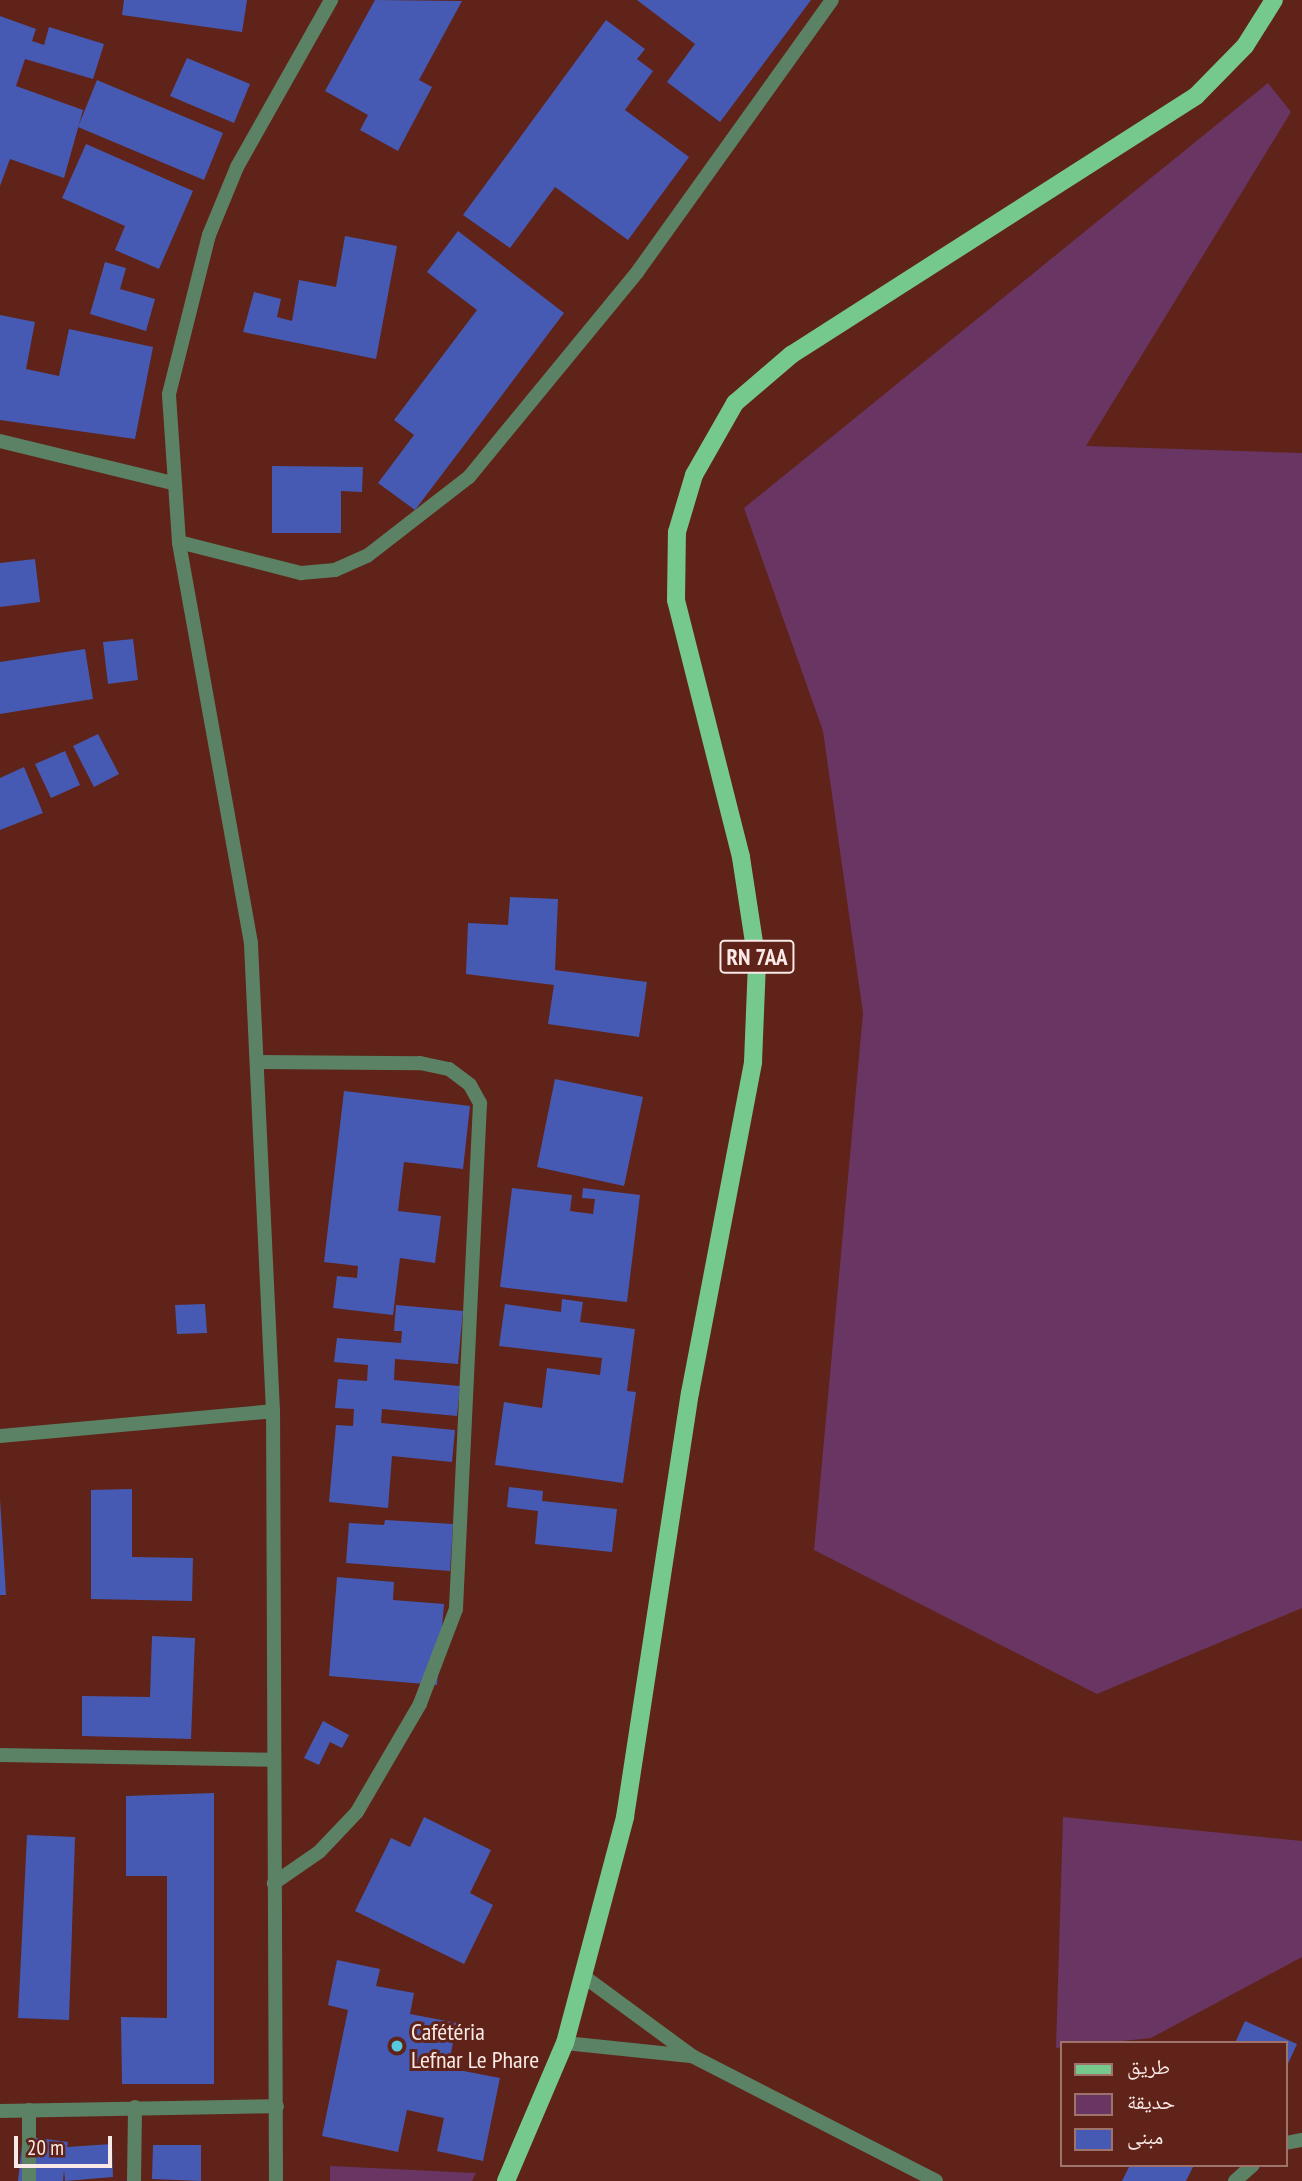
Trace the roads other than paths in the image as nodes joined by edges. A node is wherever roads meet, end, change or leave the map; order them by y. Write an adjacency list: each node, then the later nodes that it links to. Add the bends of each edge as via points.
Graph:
1 (331, 0): 5 (street, via 237,167 209,235 169,394)
2 (832, 0): 6 (street, via 638,271 469,477 367,556 335,570 300,573)
3 (1274, 0): 13 (main road, RN 7AA, via 1245,46 1196,96 791,355 735,403 694,475 677,532 676,600 741,857 757,962 753,1062 690,1393 625,1817)
4 (0, 441): 5 (street)
5 (172, 483): 6 (street)
6 (179, 542): 7 (street, via 251,943)
7 (258, 1062): 8 (street); 12 (street, via 420,1063 449,1069 470,1085 480,1103 456,1609 420,1704 357,1812 319,1852)
8 (273, 1410): 9 (street); 11 (street)
9 (0, 1436)
10 (0, 1755): 11 (street)
11 (274, 1760): 12 (street)
12 (274, 1883): 16 (street)
13 (586, 1978): 14 (main road, RN 7AA); 15 (street)
14 (565, 2043): 15 (street); 24 (main road, RN 7AA)
15 (692, 2056): 25 (street)
16 (277, 2106): 17 (street); 23 (street)
17 (135, 2107): 18 (street); 22 (street)
18 (29, 2110): 19 (street); 21 (street)
19 (0, 2111)
20 (1251, 2167): 26 (street)
21 (29, 2181)
22 (134, 2181)
23 (276, 2181)
24 (506, 2181)
25 (936, 2181)
26 (1235, 2181)

